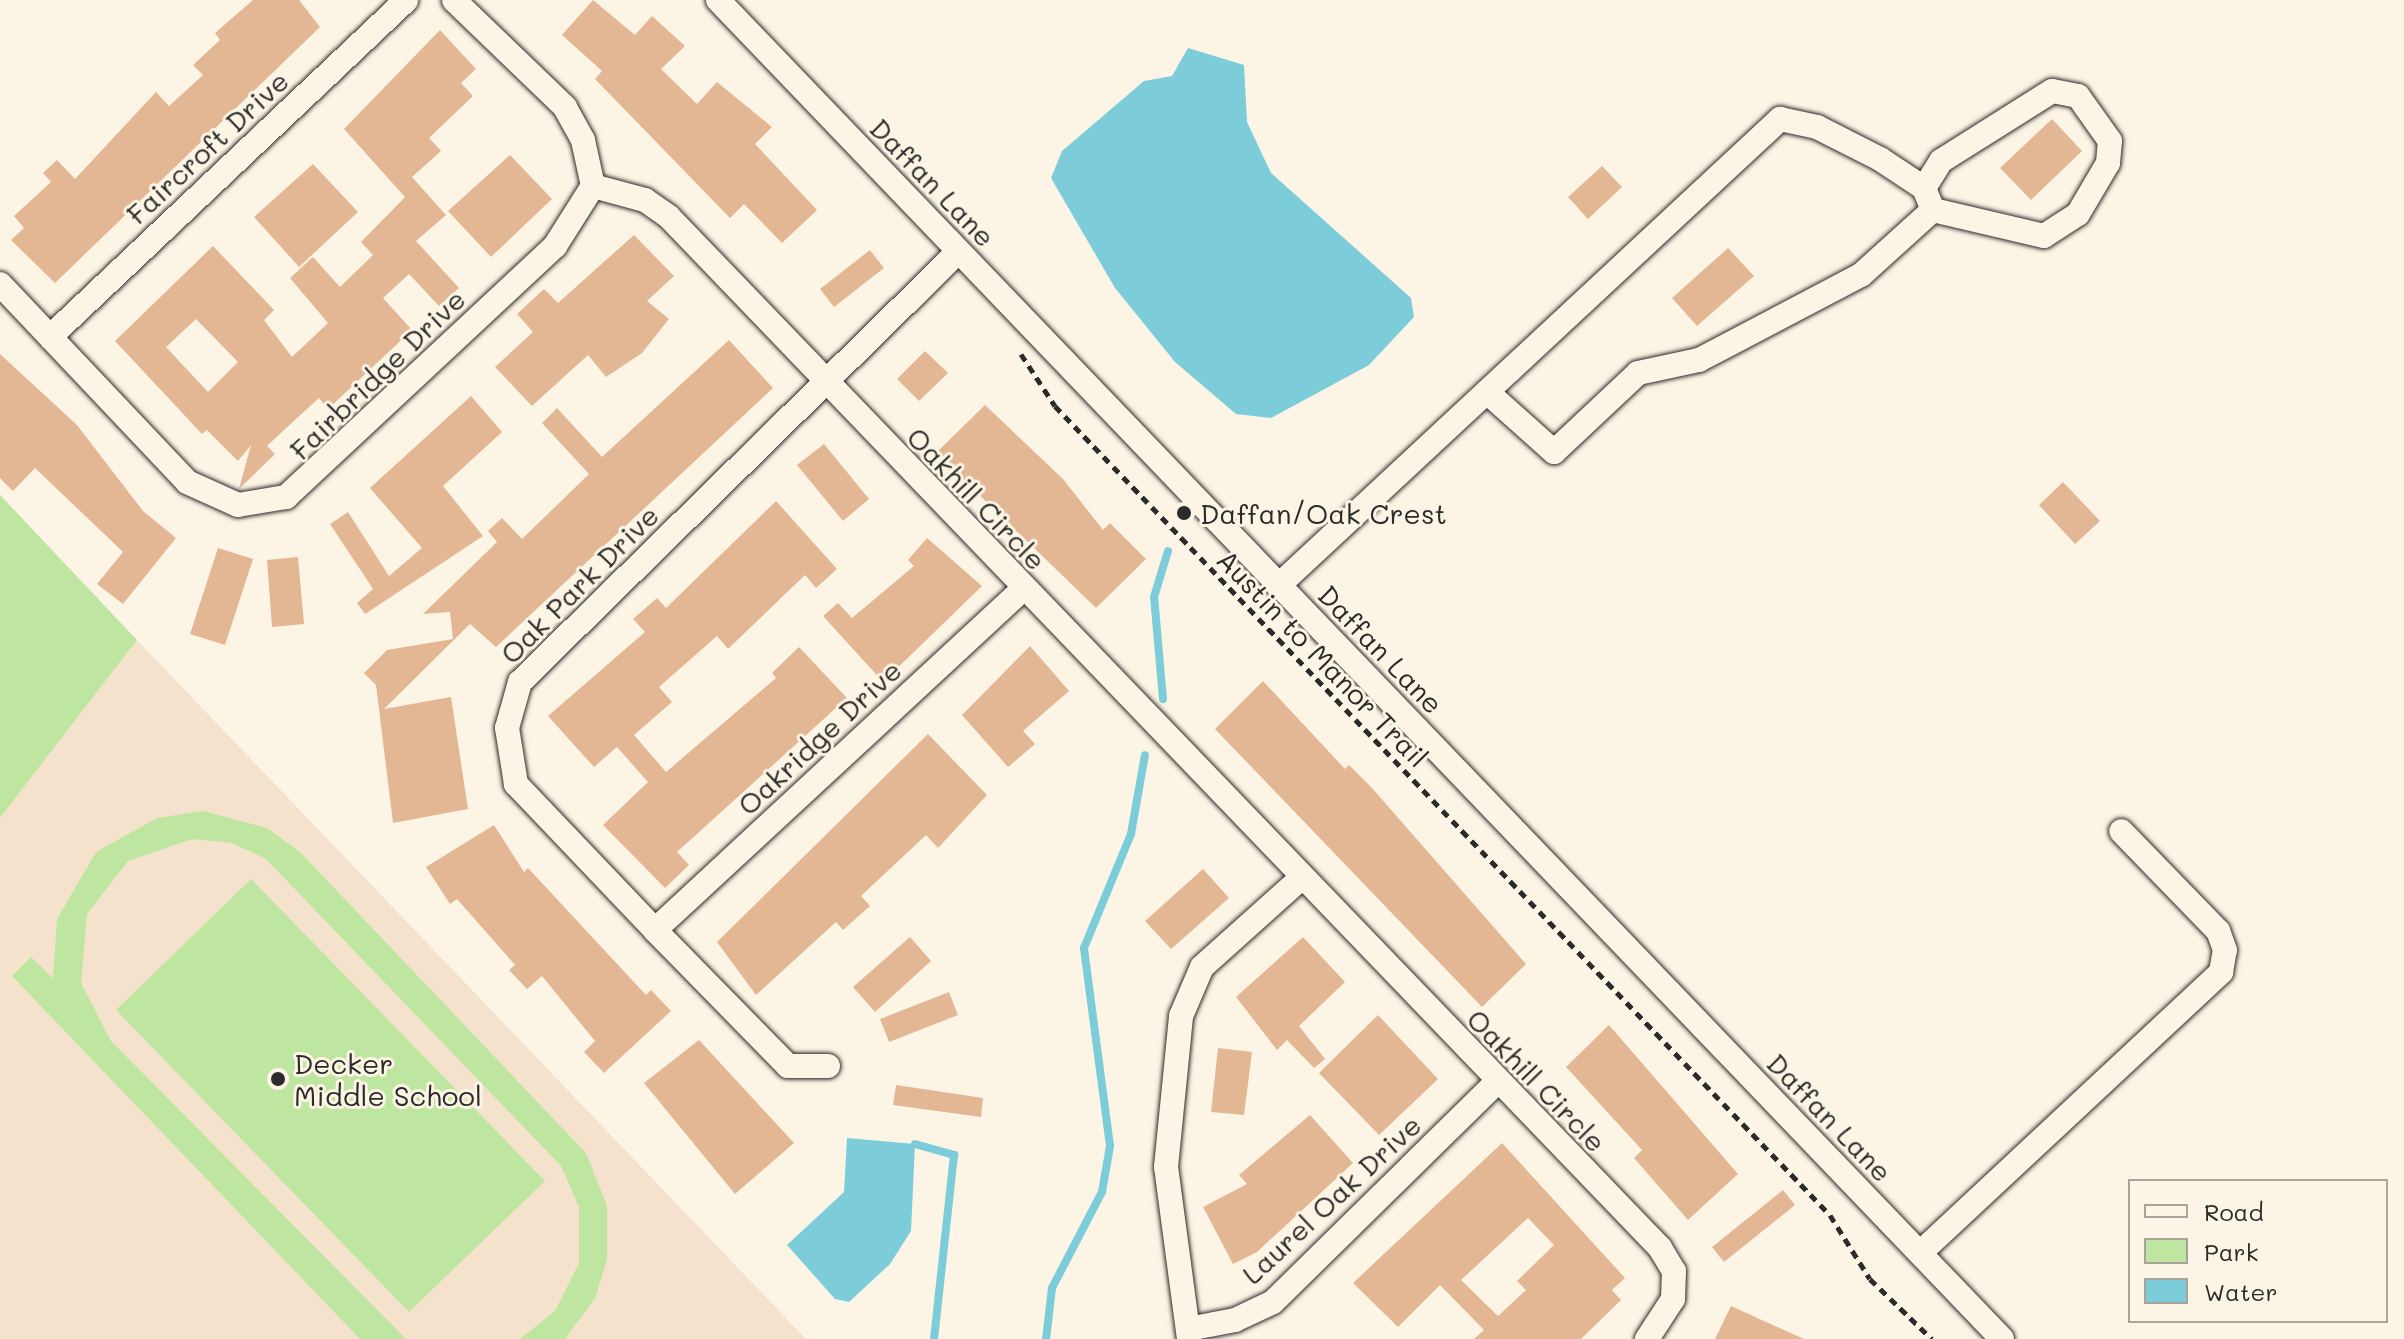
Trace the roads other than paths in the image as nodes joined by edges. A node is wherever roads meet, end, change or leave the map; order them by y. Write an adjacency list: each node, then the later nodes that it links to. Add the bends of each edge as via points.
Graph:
1 (406, 0): 8 (street, Faircroft Drive)
2 (454, 0): 4 (street, via 565,107 583,140)
3 (718, 0): 6 (street, Daffan Lane)
4 (593, 186): 8 (street, Fairbridge Drive, via 544,257 307,483 264,504 238,505 187,482); 9 (street, Oakhill Circle, via 645,200 669,217)
5 (1929, 199): 5 (street, via 2044,236 2078,214 2108,163 2110,141 2078,96 2052,91 1941,161); 10 (street, via 1861,275 1699,360 1638,373 1554,452); 10 (street, via 1817,127 1780,119)
6 (958, 252): 9 (street, Oak Park Drive); 11 (street, Daffan Lane)
7 (0, 284): 8 (street, Fairbridge Drive)
8 (50, 337)
9 (825, 382): 12 (street, Oakhill Circle); 15 (street, Oak Park Drive, via 520,682 507,728 516,784)
10 (1487, 392): 11 (street)
11 (1278, 586): 18 (street, Daffan Lane)
12 (1023, 589): 14 (street, Oakhill Circle); 15 (street, Oakridge Drive)
13 (2121, 831): 18 (street, via 2218,931 2225,950 2221,972)
14 (1300, 879): 17 (street, Oakhill Circle); 19 (street, via 1202,967 1181,1016 1166,1167)
15 (655, 930): 16 (street, Oak Park Drive, via 788,1066)
16 (828, 1066)
17 (1497, 1082): 19 (street, Laurel Oak Drive, via 1273,1302); 20 (street, Oakhill Circle, via 1660,1248 1674,1271 1673,1299)
18 (1920, 1253): 21 (street, Daffan Lane)
19 (1188, 1334)
20 (1647, 1339)
21 (2002, 1339)

